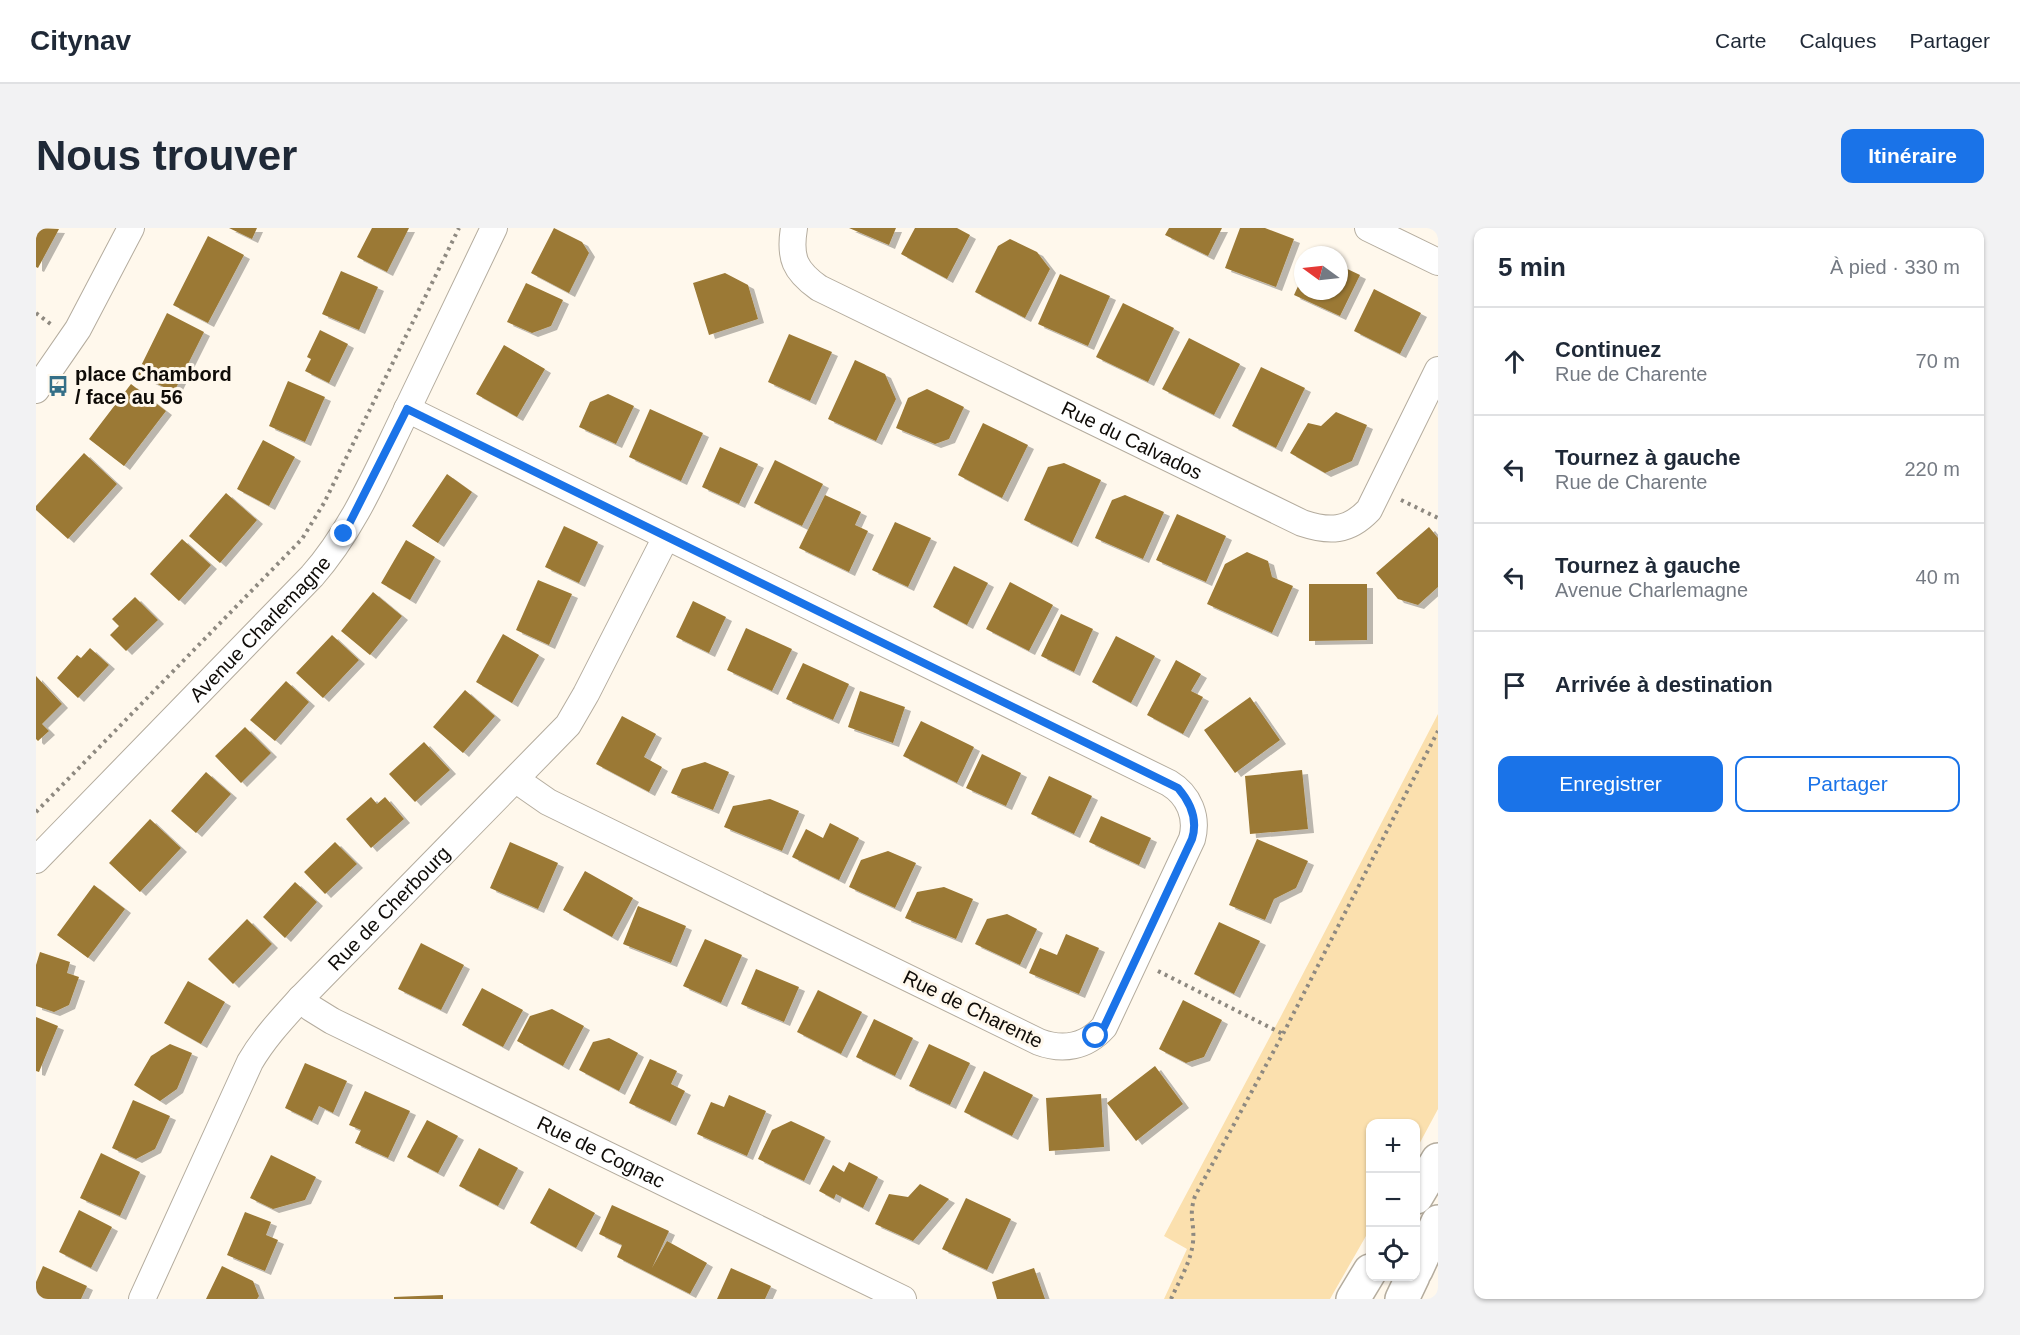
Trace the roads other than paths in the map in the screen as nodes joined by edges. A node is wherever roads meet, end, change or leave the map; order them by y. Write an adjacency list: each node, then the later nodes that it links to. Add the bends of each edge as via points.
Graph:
1 (131, 228): 7 (street, via 78,329)
2 (494, 228): 8 (street, Avenue Charlemagne)
3 (794, 228): 6 (street, Rue du Calvados, via 796,265 819,288 1302,523 1324,529 1354,523 1369,510)
4 (1368, 228): 5 (street)
5 (1438, 262)
6 (1438, 370)
7 (36, 390)
8 (407, 409): 9 (street, Rue de Charente); 11 (street, Avenue Charlemagne, via 353,517 324,563)
9 (666, 537): 10 (street, Rue de Cherbourg, via 576,713); 10 (street, Rue de Charente, via 1178,788 1194,817 1192,839 1104,1027 1096,1036 1075,1045 1062,1047 1039,1042 548,802)
10 (517, 778): 12 (street, Rue de Cherbourg)
11 (36, 860)
12 (301, 998): 19 (street, Rue de Cherbourg, via 269,1033 250,1062); 20 (street, Rue de Cognac, via 332,1021)
13 (1438, 1160): 14 (highway)
14 (1420, 1190)
15 (1438, 1222): 16 (highway)
16 (1420, 1261)
17 (1366, 1279): 21 (highway)
18 (1411, 1281): 22 (highway)
19 (142, 1299)
20 (903, 1299)
21 (1353, 1299)
22 (1402, 1299)

